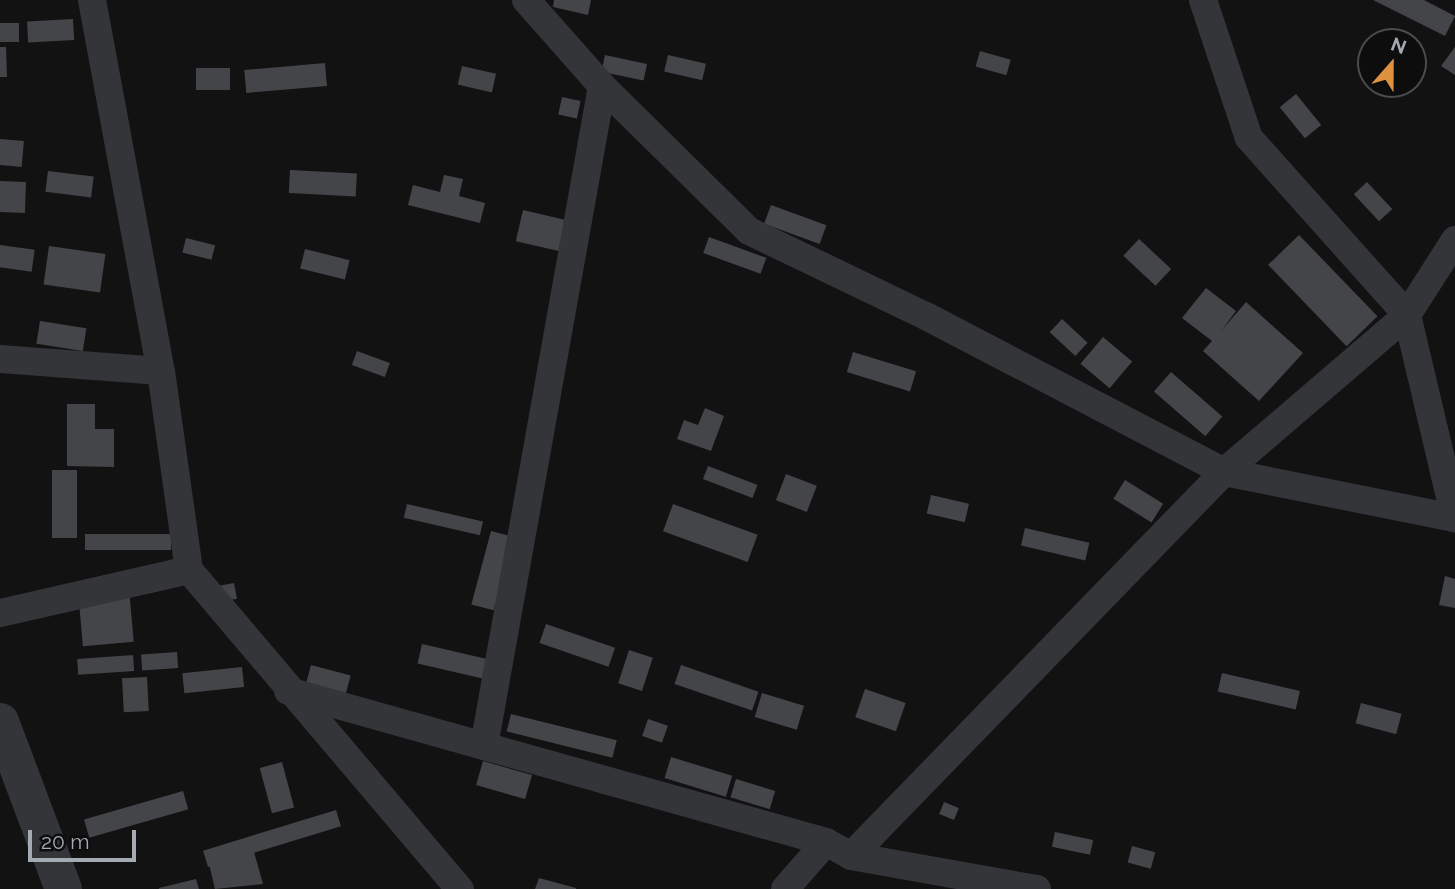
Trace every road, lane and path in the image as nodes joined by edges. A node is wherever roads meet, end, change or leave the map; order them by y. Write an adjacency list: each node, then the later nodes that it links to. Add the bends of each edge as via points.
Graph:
1 (92, 0): 8 (street)
2 (526, 0): 4 (street)
3 (1203, 0): 6 (street, via 1248,138)
4 (602, 86): 9 (street, via 749,231 926,316); 15 (street)
5 (1455, 240): 6 (street)
6 (1406, 315): 9 (street); 10 (street)
7 (0, 359): 8 (street)
8 (161, 371): 11 (street)
9 (1224, 472): 10 (street); 17 (street)
10 (1455, 518)
11 (190, 570): 12 (street); 13 (street)
12 (0, 613)
13 (288, 691): 15 (street); 19 (street)
14 (0, 721): 18 (street)
15 (484, 746): 16 (street)
16 (826, 842): 17 (street); 20 (street)
17 (851, 856): 21 (street)
18 (63, 889)
19 (460, 889)
20 (785, 889)
21 (1037, 889)

